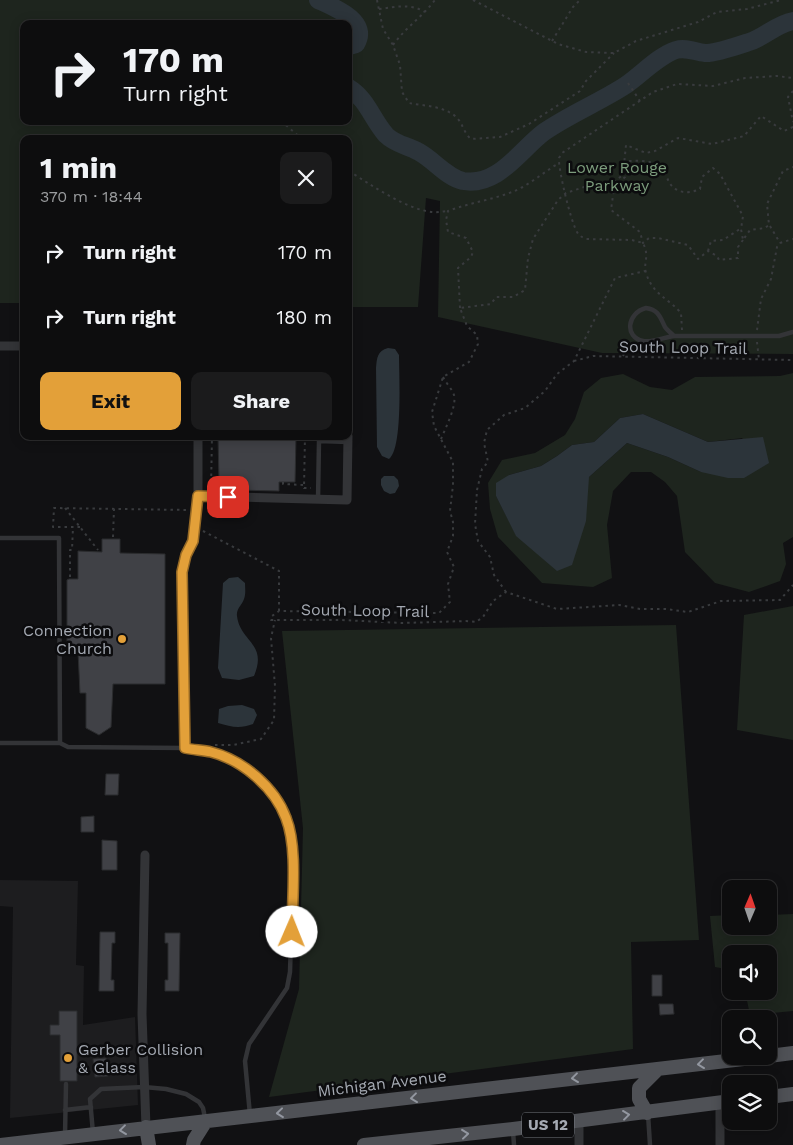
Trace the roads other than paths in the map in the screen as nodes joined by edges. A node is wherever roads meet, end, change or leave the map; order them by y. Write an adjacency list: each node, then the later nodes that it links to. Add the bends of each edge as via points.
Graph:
1 (793, 332): 2 (lane, via 779,336)
2 (674, 336): 2 (lane, via 657,311 646,308 635,312 632,317 630,328 639,340 649,342)
3 (0, 346): 4 (street)
4 (20, 346)
5 (198, 440): 8 (street)
6 (334, 440): 9 (lane, via 319,441)
7 (348, 440): 9 (street, via 347,500)
8 (198, 496): 9 (street); 13 (street, via 193,541 182,572)
9 (318, 500)
10 (0, 538): 12 (lane, via 59,538)
11 (0, 743): 12 (lane)
12 (60, 743): 13 (lane, via 68,747)
13 (185, 748): 27 (lane, via 213,752 258,776 276,797 287,818 291,839 290,972 287,988 249,1044 245,1061)
14 (145, 855): 20 (street)
15 (793, 1054): 16 (main road, Michigan Avenue)
16 (777, 1055)
17 (722, 1062): 18 (main road, Michigan Avenue, one-way to 18)
18 (658, 1069): 26 (main road, via 639,1088 639,1099); 27 (main road, Michigan Avenue, one-way to 27)
19 (66, 1084): 25 (lane)
20 (144, 1087): 24 (lane, via 101,1089 90,1099); 28 (lane, via 177,1091 193,1098 203,1108); 30 (street)
21 (793, 1094): 22 (main road)
22 (777, 1096)
23 (722, 1103): 26 (main road, US 12)
24 (91, 1107): 25 (lane); 33 (lane)
25 (65, 1110): 34 (lane)
26 (648, 1113): 29 (main road, US 12, one-way to 26); 42 (lane)
27 (250, 1116): 28 (main road, Michigan Avenue)
28 (206, 1121): 30 (main road, Michigan Avenue); 38 (main road)
29 (579, 1121): 31 (main road, US 12); 41 (street)
30 (146, 1127): 33 (main road, Michigan Avenue, one-way to 33); 37 (main road)
31 (513, 1129): 35 (main road, US 12, one-way to 31); 40 (lane)
32 (722, 1130): 43 (street)
33 (93, 1134): 34 (main road, Michigan Avenue)
34 (65, 1137): 36 (main road, Michigan Avenue)
35 (413, 1142): 39 (main road, US 12)
36 (0, 1145)
37 (149, 1145)
38 (193, 1145)
39 (364, 1145)
40 (514, 1145)
41 (579, 1145)
42 (650, 1145)
43 (720, 1145)

